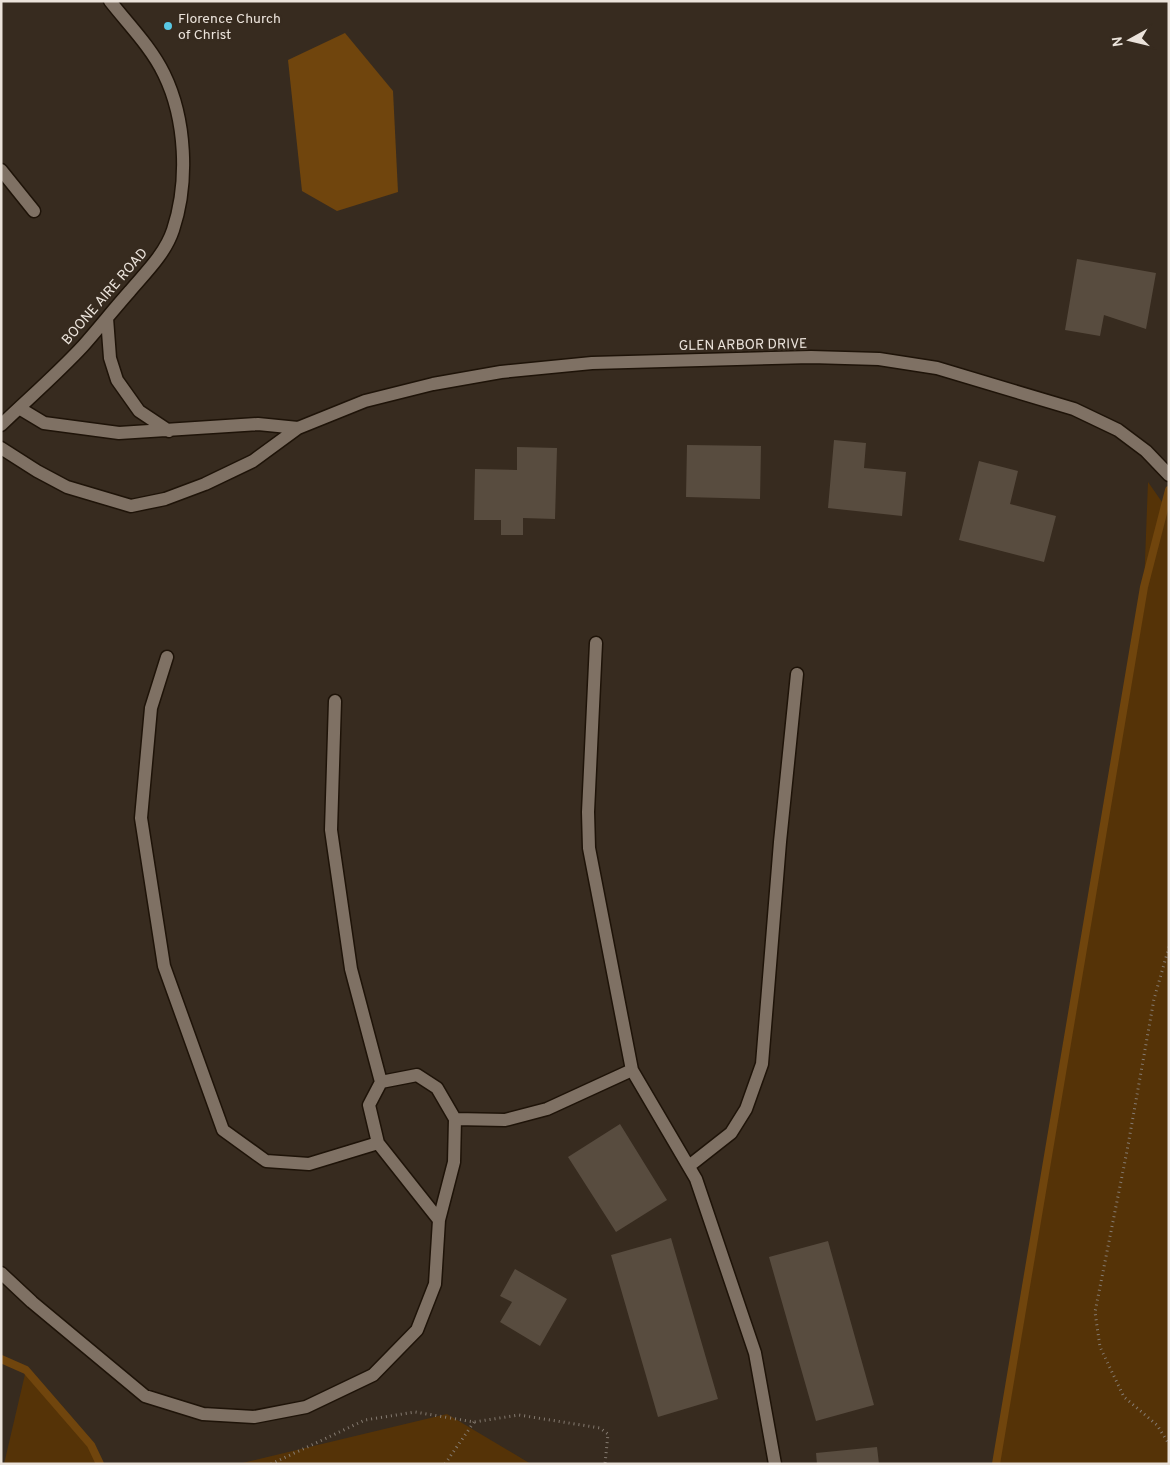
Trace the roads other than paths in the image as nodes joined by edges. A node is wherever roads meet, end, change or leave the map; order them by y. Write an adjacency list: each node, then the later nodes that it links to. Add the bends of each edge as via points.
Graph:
1 (110, 1): 4 (street, BOONE AIRE ROAD, via 164,74 181,132 183,167 173,230 159,257)
2 (1, 170): 3 (street)
3 (34, 211)
4 (107, 318): 5 (street, BOONE AIRE ROAD); 8 (street, via 110,358 117,380 139,411)
5 (19, 408): 6 (street, BOONE AIRE ROAD); 8 (street, GLEN ARBOR DRIVE, via 44,424 66,428 119,433)
6 (1, 426)
7 (298, 428): 8 (street, GLEN ARBOR DRIVE, via 258,424); 9 (street, GLEN ARBOR DRIVE, via 252,461 205,484 165,499 131,506 67,487); 10 (street, GLEN ARBOR DRIVE, via 365,400 501,372 592,362 811,357 879,359 936,368 1074,409 1118,430 1146,451)
8 (169, 431)
9 (1, 448)
10 (1169, 475)
11 (596, 643): 15 (street, via 589,848)
12 (167, 657): 18 (street, via 151,708 141,818 164,966 223,1130 266,1161 309,1164)
13 (797, 674): 19 (street, via 762,1064 746,1109 731,1133)
14 (335, 701): 16 (street, via 332,830 351,969)
15 (632, 1070): 17 (street, via 547,1109 505,1120); 19 (street)
16 (382, 1082): 17 (street, via 416,1075 437,1088); 18 (street, via 369,1105)
17 (455, 1119): 20 (street, via 454,1162)
18 (378, 1143): 20 (street)
19 (689, 1166): 22 (street, via 755,1353)
20 (439, 1220): 21 (street, via 435,1284 417,1330 373,1375 306,1408 254,1418 203,1414 146,1396)
21 (1, 1273)
22 (775, 1464)

